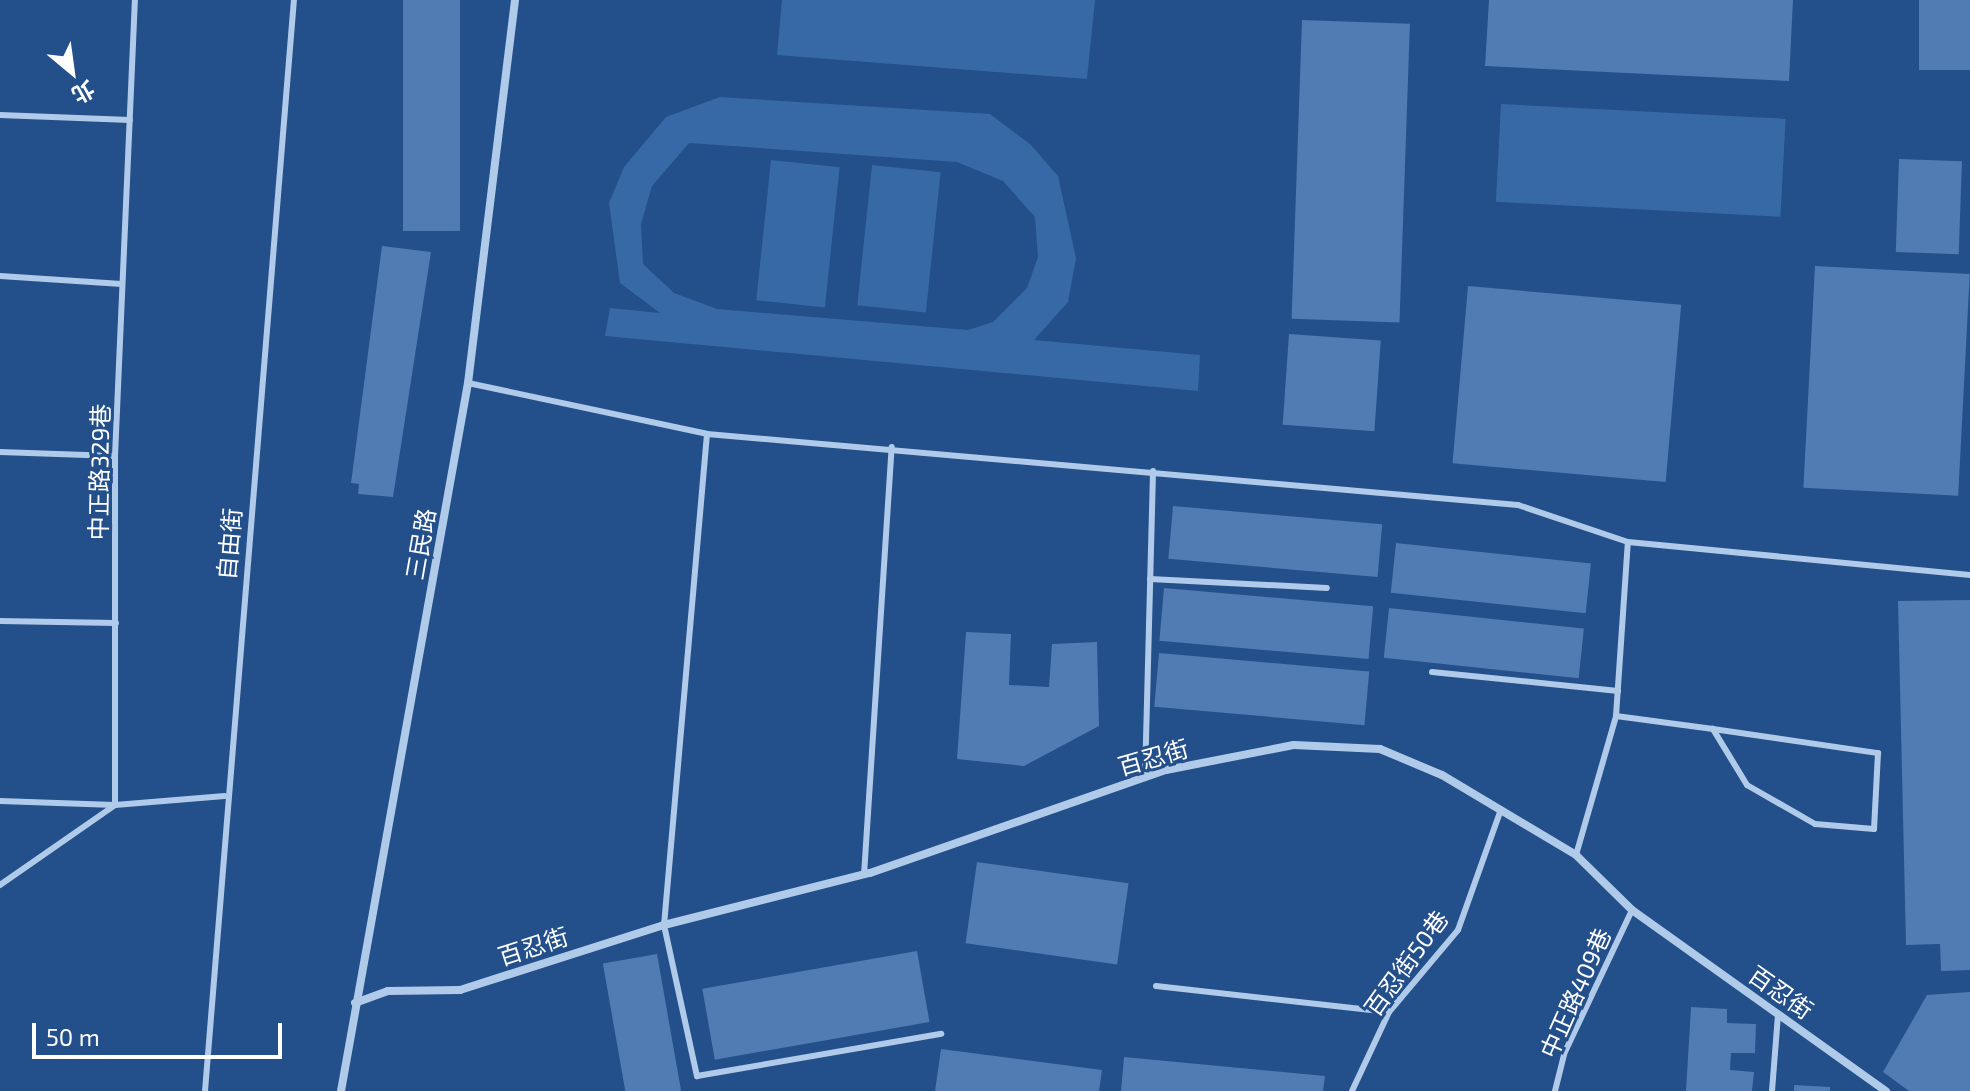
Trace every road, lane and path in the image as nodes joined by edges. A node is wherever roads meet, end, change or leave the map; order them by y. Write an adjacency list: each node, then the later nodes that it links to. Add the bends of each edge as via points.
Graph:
1 (135, 0): 5 (lane, 中正路329巷)
2 (294, 0): 25 (lane, 自由街)
3 (515, 0): 8 (street, 三民路)
4 (0, 115): 5 (lane)
5 (130, 120): 7 (lane, 中正路329巷)
6 (0, 276): 7 (lane)
7 (122, 284): 12 (lane, 中正路329巷)
8 (468, 383): 9 (lane); 35 (street, 三民路)
9 (707, 434): 10 (lane); 33 (lane)
10 (892, 447): 13 (lane); 30 (lane)
11 (0, 452): 12 (lane)
12 (115, 456): 19 (lane, 中正路329巷)
13 (1153, 471): 14 (lane, via 1518,505); 16 (lane)
14 (1628, 542): 15 (lane); 21 (lane)
15 (1970, 575)
16 (1150, 579): 17 (lane); 24 (lane)
17 (1327, 588)
18 (0, 621): 19 (lane)
19 (116, 623): 27 (lane, 中正路329巷)
20 (1432, 672): 21 (lane)
21 (1618, 691): 22 (lane)
22 (1616, 716): 23 (lane); 29 (lane)
23 (1713, 729): 23 (lane, via 1878,753 1874,829 1815,824 1747,785)
24 (1145, 778): 28 (street, 百忍街, via 1294,745 1380,749); 30 (street, 百忍街)
25 (225, 796): 27 (lane); 39 (lane, 自由街)
26 (0, 801): 27 (lane)
27 (115, 805): 31 (lane)
28 (1501, 809): 29 (street, 百忍街); 36 (lane, 百忍街50巷, via 1458,930)
29 (1576, 855): 32 (street, 百忍街)
30 (864, 875): 33 (street, 百忍街)
31 (0, 885)
32 (1632, 910): 37 (street, 百忍街); 42 (lane, 中正路409巷, via 1564,1054)
33 (664, 925): 35 (street, 百忍街, via 460,990 388,991); 38 (lane, via 697,1076)
34 (1156, 986): 36 (lane)
35 (355, 1003): 40 (street, 三民路)
36 (1389, 1012): 41 (lane, 百忍街50巷)
37 (1778, 1014): 43 (lane); 44 (street, 百忍街)
38 (941, 1034)
39 (205, 1091)
40 (341, 1091)
41 (1352, 1091)
42 (1555, 1091)
43 (1772, 1091)
44 (1886, 1091)

